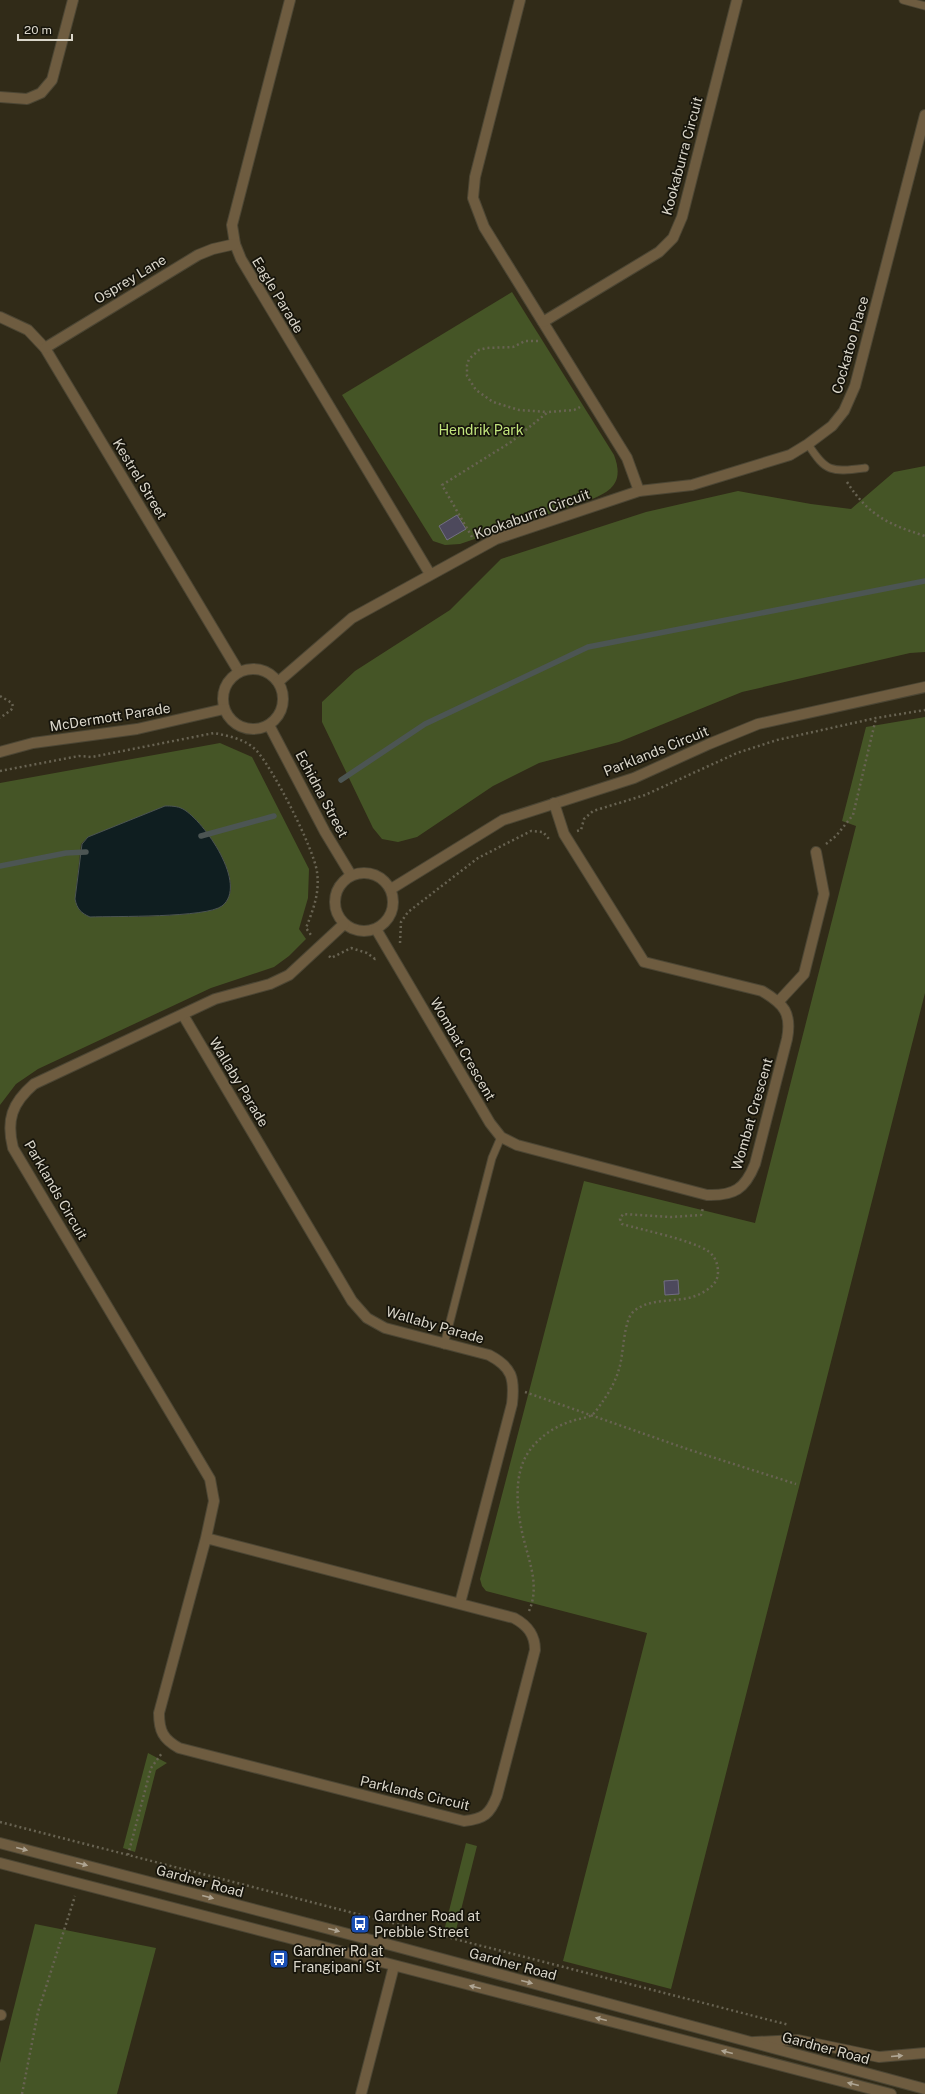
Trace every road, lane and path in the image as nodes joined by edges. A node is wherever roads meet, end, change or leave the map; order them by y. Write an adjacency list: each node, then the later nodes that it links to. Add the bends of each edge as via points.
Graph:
1 (73, 0): 7 (street, via 52,80 41,93 27,99)
2 (290, 0): 9 (street, Eagle Parade, via 232,225)
3 (520, 0): 11 (street, via 475,177 473,198 484,227)
4 (737, 0): 11 (street, Kookaburra Circuit, via 682,217 673,238 659,252)
5 (902, 0): 6 (lane)
6 (925, 6)
7 (0, 97)
8 (925, 115): 16 (street, Cockatoo Place, via 855,386 844,411 832,426)
9 (235, 244): 13 (street, Osprey Lane, via 198,255); 22 (street, Eagle Parade, via 241,259)
10 (0, 318): 13 (street, Kestrel Street, via 28,330)
11 (543, 322): 12 (street)
12 (555, 342): 14 (street); 15 (path, via 525,341 512,347 486,348 472,355 466,365 467,376 476,390 493,402 519,410)
13 (45, 348): 23 (street, Kestrel Street)
14 (592, 402): 15 (path, via 574,410); 19 (street, via 627,458)
15 (548, 412): 21 (path, via 511,442 442,485)
16 (808, 444): 18 (lane, via 826,468); 19 (street, Cockatoo Place, via 790,455 692,485)
17 (865, 468): 18 (lane)
18 (840, 471): 20 (path, via 856,495 880,518 893,526)
19 (640, 491): 21 (street, Kookaburra Circuit, via 496,539)
20 (925, 536)
21 (479, 548): 22 (street, Kookaburra Circuit)
22 (430, 574): 24 (street, Kookaburra Circuit, via 352,618)
23 (239, 672): 24 (street, via 248,669 265,671); 27 (street, via 225,688 222,700)
24 (278, 682): 31 (street, via 283,698 282,706 275,720)
25 (925, 687): 34 (street, Parklands Circuit, via 758,724 634,778)
26 (0, 696): 29 (path, via 12,703 13,707)
27 (224, 709): 31 (street, via 232,722 247,729 254,730); 32 (street, McDermott Parade, via 137,729 33,743)
28 (925, 710): 30 (path)
29 (0, 718)
30 (876, 718): 35 (path, via 777,740 737,753 645,795 592,811 584,819 581,830); 36 (path, via 853,815 836,836)
31 (269, 725): 37 (street, Echidna Street, via 325,832)
32 (0, 752)
33 (0, 770): 41 (path, via 214,734 229,736 246,743 256,750 269,768 311,850 317,872 318,890 306,928)
34 (554, 803): 35 (street); 38 (street, Parklands Circuit, via 503,820)
35 (564, 834): 42 (path, via 549,839 543,832 531,832 478,858 408,912 401,922 402,942); 43 (street, via 644,962 762,991)
36 (816, 852): 43 (street, via 824,894 804,974)
37 (351, 875): 38 (street, via 360,872 378,875); 39 (street, via 338,888 335,898 338,916)
38 (391, 889): 40 (street, via 394,898 393,908 387,920)
39 (344, 924): 40 (street, via 359,931); 41 (street, Parklands Circuit)
40 (376, 929): 42 (street, Wombat Crescent)
41 (321, 946): 42 (path, via 331,958 351,948 367,953 375,959); 44 (street, Parklands Circuit, via 289,975 270,984 215,999)
42 (389, 950): 46 (street, Wombat Crescent, via 490,1123)
43 (779, 1001): 47 (street, Wombat Crescent, via 786,1012 789,1027 755,1164 748,1181 734,1192)
44 (183, 1015): 45 (street, Parklands Circuit, via 34,1084 23,1094); 48 (street, Wallaby Parade, via 352,1301 367,1318 385,1328)
45 (5, 1121): 52 (street, Parklands Circuit, via 13,1148 210,1479 214,1501)
46 (501, 1137): 47 (street, Wombat Crescent, via 517,1145); 48 (lane, via 492,1158)
47 (707, 1194): 50 (path, via 701,1215 671,1217 623,1214 620,1219 622,1224 709,1251 717,1261 718,1278 714,1284 697,1295 648,1303 631,1314 627,1323 620,1368 613,1385)
48 (444, 1344): 49 (street, Wallaby Parade, via 488,1355 500,1361 513,1378)
49 (514, 1389): 50 (path); 53 (street, Wallaby Parade)
50 (591, 1416): 51 (path); 54 (path, via 566,1423 545,1434 532,1447 524,1461 519,1479 518,1500 520,1523 534,1579 532,1605)
51 (796, 1484)
52 (206, 1538): 53 (street); 55 (street, Parklands Circuit, via 159,1713 159,1729)
53 (460, 1603): 54 (street)
54 (524, 1623): 55 (street, Parklands Circuit, via 532,1633 535,1650 497,1796 490,1811 477,1820 464,1822 179,1748)
55 (170, 1743): 58 (path, via 151,1768)
56 (0, 1822): 58 (path)
57 (0, 1843): 63 (street, Gardner Road, one-way to 63)
58 (128, 1855): 62 (path)
59 (0, 1863): 60 (street, Gardner Road)
60 (79, 1883): 61 (street, Gardner Road); 66 (path, via 38,2012)
61 (394, 1966): 67 (street); 68 (street, Gardner Road, one-way to 61)
62 (794, 2027)
63 (748, 2042): 64 (street, one-way to 64, via 798,2040 879,2057); 65 (street, Gardner Road)
64 (925, 2053)
65 (925, 2089)
66 (22, 2094)
67 (360, 2094)
68 (891, 2094)

